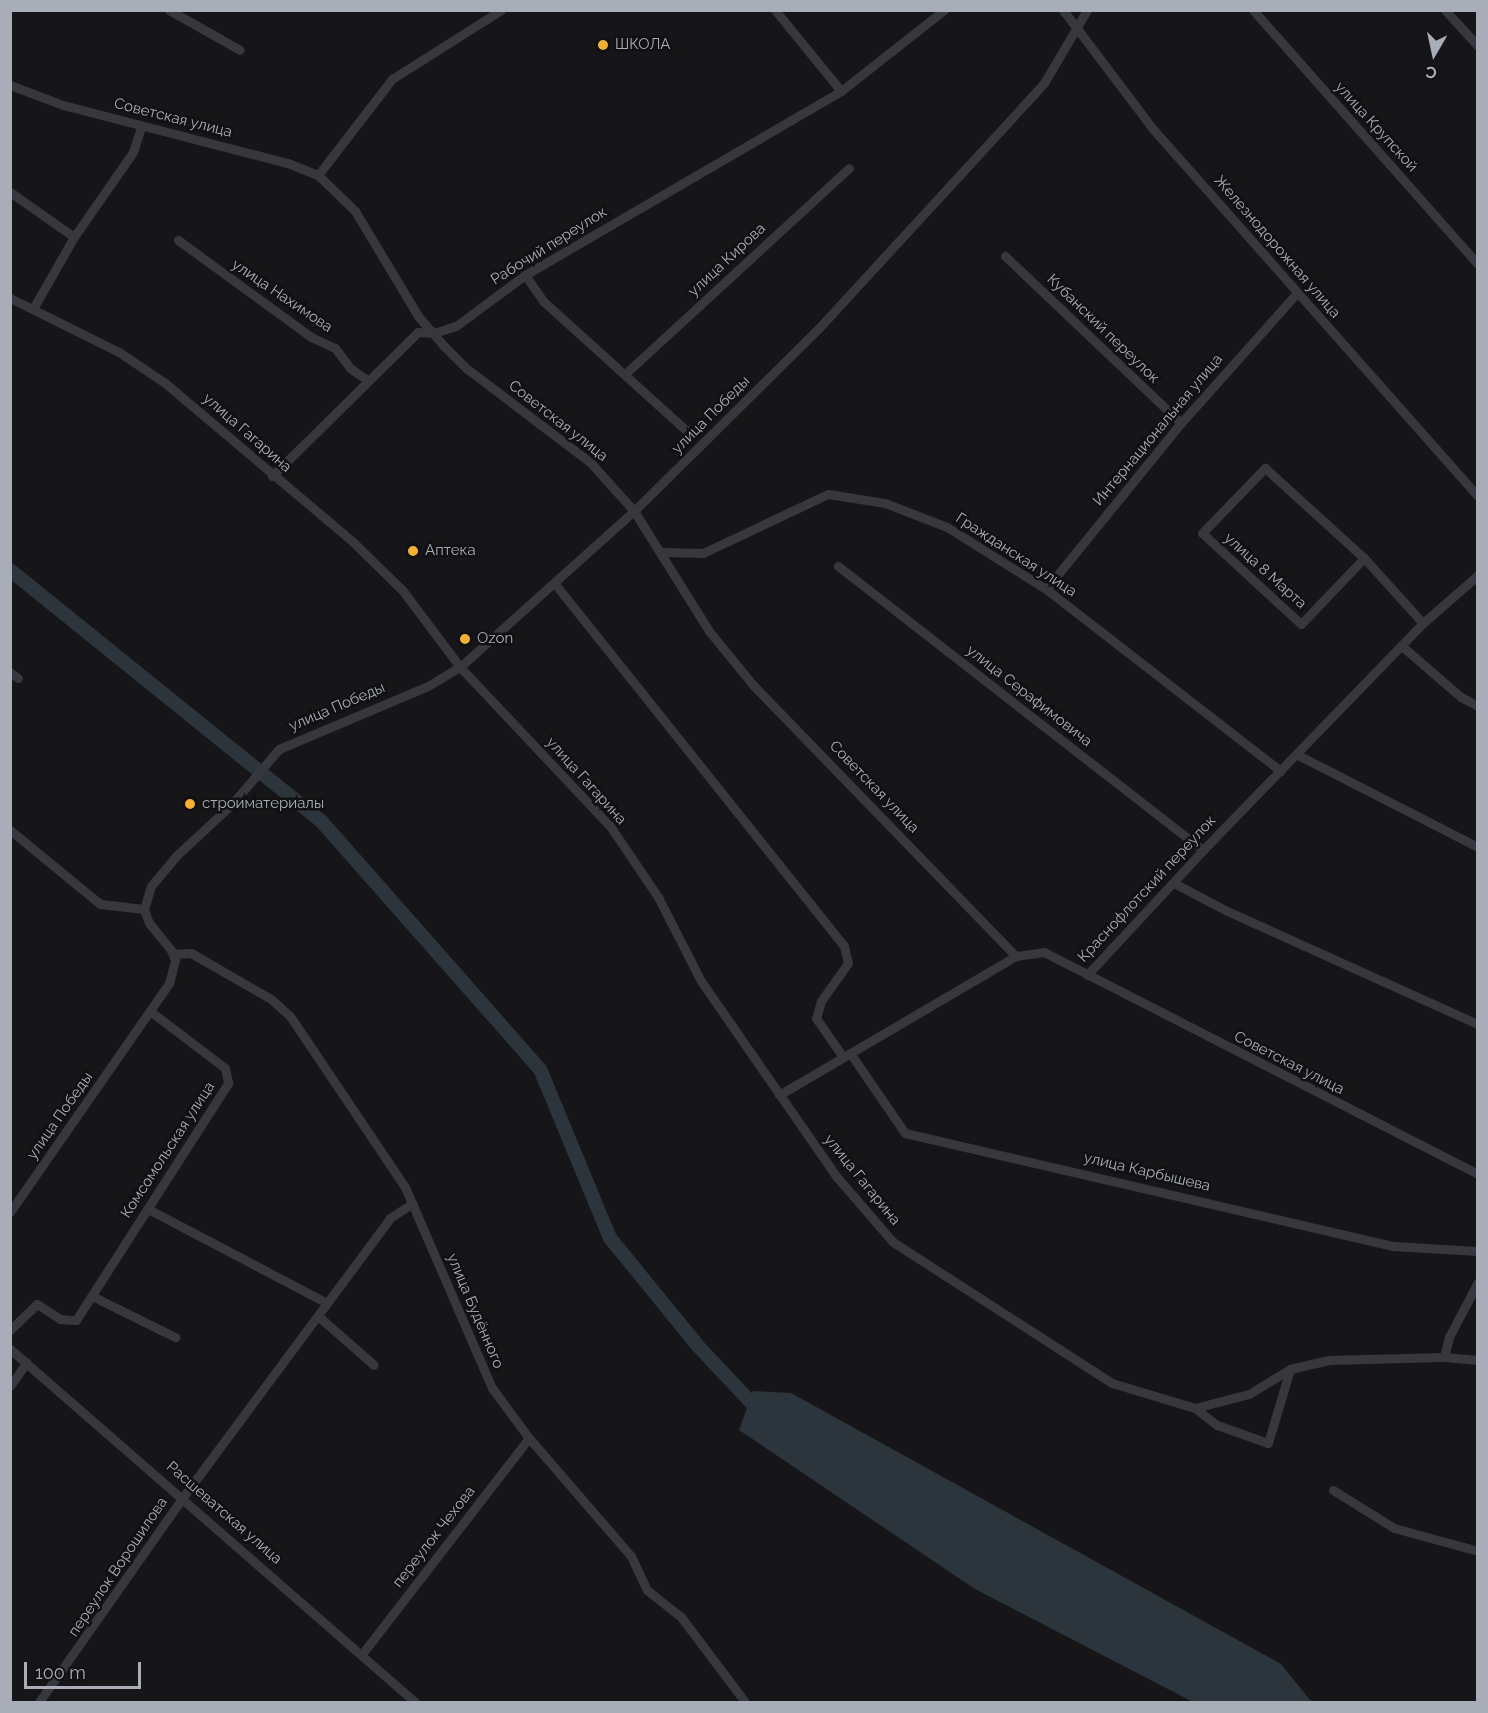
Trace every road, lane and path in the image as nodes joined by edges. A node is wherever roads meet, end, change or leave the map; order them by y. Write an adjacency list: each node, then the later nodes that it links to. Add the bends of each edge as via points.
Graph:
1 (169, 10): 11 (street)
2 (501, 10): 16 (street, via 392,79)
3 (775, 10): 13 (street)
4 (944, 10): 13 (street, Рабочий переулок)
5 (1063, 10): 9 (street, Железнодорожная улица)
6 (1087, 10): 9 (street, улица Победы)
7 (1253, 10): 21 (street, улица Крупской)
8 (1445, 10): 10 (street)
9 (1078, 25): 23 (street, Железнодорожная улица, via 1153,129); 33 (street, улица Победы, via 1066,51 1036,92 818,329)
10 (1478, 46)
11 (240, 50)
12 (10, 85): 14 (street, Советская улица)
13 (841, 91): 22 (street, Рабочий переулок)
14 (141, 128): 16 (street, Советская улица, via 288,163); 18 (street, via 133,152)
15 (849, 168): 27 (street, улица Кирова)
16 (318, 175): 26 (street, Советская улица, via 355,211 418,316)
17 (10, 192): 18 (street)
18 (74, 237): 25 (street)
19 (178, 240): 28 (street, улица Нахимова, via 311,337 335,348 350,368)
20 (1005, 256): 29 (street, Кубанский переулок)
21 (1478, 264)
22 (525, 275): 26 (street, Рабочий переулок, via 456,326); 27 (street, via 543,301)
23 (1297, 293): 29 (street, Интернациональная улица); 32 (street, Железнодорожная улица)
24 (10, 298): 25 (street, улица Гагарина)
25 (34, 307): 31 (street, улица Гагарина, via 119,352 165,383)
26 (434, 333): 28 (street, Рабочий переулок, via 418,332); 33 (street, Советская улица, via 466,368 590,462)
27 (625, 374): 30 (street)
28 (366, 379): 31 (street, Рабочий переулок)
29 (1181, 423): 39 (street, Интернациональная улица)
30 (689, 433)
31 (272, 476): 42 (street, улица Гагарина, via 379,565)
32 (1478, 496)
33 (634, 511): 34 (street, Советская улица); 38 (street, улица Победы)
34 (663, 552): 39 (street, Гражданская улица, via 703,553 828,494 885,503 948,527); 52 (street, Советская улица, via 672,575 709,631 753,686)
35 (1365, 558): 35 (street, улица 8 Марта, via 1301,624 1202,533 1265,468); 40 (street, улица 8 Марта)
36 (838, 566): 48 (street, улица Серафимовича)
37 (1478, 575): 40 (street, Краснофлотский переулок)
38 (555, 584): 42 (street, улица Победы); 56 (street, улица Карбышева, via 844,946 848,963 821,1000 816,1018)
39 (1046, 590): 45 (street, Гражданская улица)
40 (1423, 623): 41 (street, Краснофлотский переулок)
41 (1402, 647): 43 (street, via 1461,697); 44 (street, Краснофлотский переулок)
42 (460, 667): 50 (street, улица Победы, via 428,686 279,749 232,804 157,878); 57 (street, улица Гагарина, via 610,826 658,897 701,981)
43 (1478, 706)
44 (1298, 755): 45 (street, Краснофлотский переулок); 47 (street)
45 (1281, 771): 48 (street, Краснофлотский переулок)
46 (10, 830): 50 (street, via 100,904)
47 (1478, 847)
48 (1203, 850): 49 (street, Краснофлотский переулок)
49 (1174, 883): 53 (street, Краснофлотский переулок); 55 (street, via 1225,910)
50 (144, 909): 51 (street)
51 (173, 954): 54 (street, улица Победы, via 169,983); 59 (street, улица Будённого, via 191,953 271,999 290,1016)
52 (1016, 956): 53 (street, Краснофлотский переулок, via 1044,952); 56 (street, Краснофлотский переулок)
53 (1088, 975): 58 (street, Советская улица)
54 (150, 1011): 60 (street, Комсомольская улица, via 229,1073 228,1083); 61 (street, улица Победы)
55 (1478, 1024)
56 (846, 1055): 57 (street, Краснофлотский переулок); 62 (street, улица Карбышева, via 905,1133 1393,1246)
57 (778, 1095): 76 (street, улица Гагарина, via 836,1176 893,1242 1112,1383)
58 (1478, 1174)
59 (413, 1203): 65 (street, переулок Ворошилова, via 390,1218); 77 (street, улица Будённого, via 492,1388)
60 (148, 1209): 64 (street, Комсомольская улица); 65 (street)
61 (10, 1212)
62 (1478, 1251)
63 (1478, 1282): 70 (street, via 1449,1337)
64 (92, 1296): 67 (street, Комсомольская улица, via 76,1320 60,1319 37,1304); 68 (street)
65 (327, 1303): 66 (street, переулок Ворошилова)
66 (318, 1316): 73 (street); 79 (street, переулок Ворошилова)
67 (10, 1330)
68 (175, 1337)
69 (10, 1349): 72 (street, Расшеватская улица)
70 (1444, 1357): 71 (street); 74 (street, via 1329,1360)
71 (1478, 1360)
72 (27, 1362): 75 (street); 79 (street, Расшеватская улица)
73 (374, 1365)
74 (1290, 1369): 76 (street, via 1249,1394); 76 (street, улица Гагарина, via 1268,1443 1217,1425)
75 (10, 1386)
76 (1195, 1408)
77 (529, 1438): 81 (street, переулок Чехова); 84 (street, улица Будённого, via 631,1556 647,1590 681,1617)
78 (1333, 1490): 80 (street, via 1394,1528)
79 (183, 1497): 81 (street, Расшеватская улица); 82 (street, переулок Ворошилова)
80 (1478, 1551)
81 (362, 1654): 83 (street, Расшеватская улица)
82 (39, 1702)
83 (415, 1702)
84 (745, 1702)

